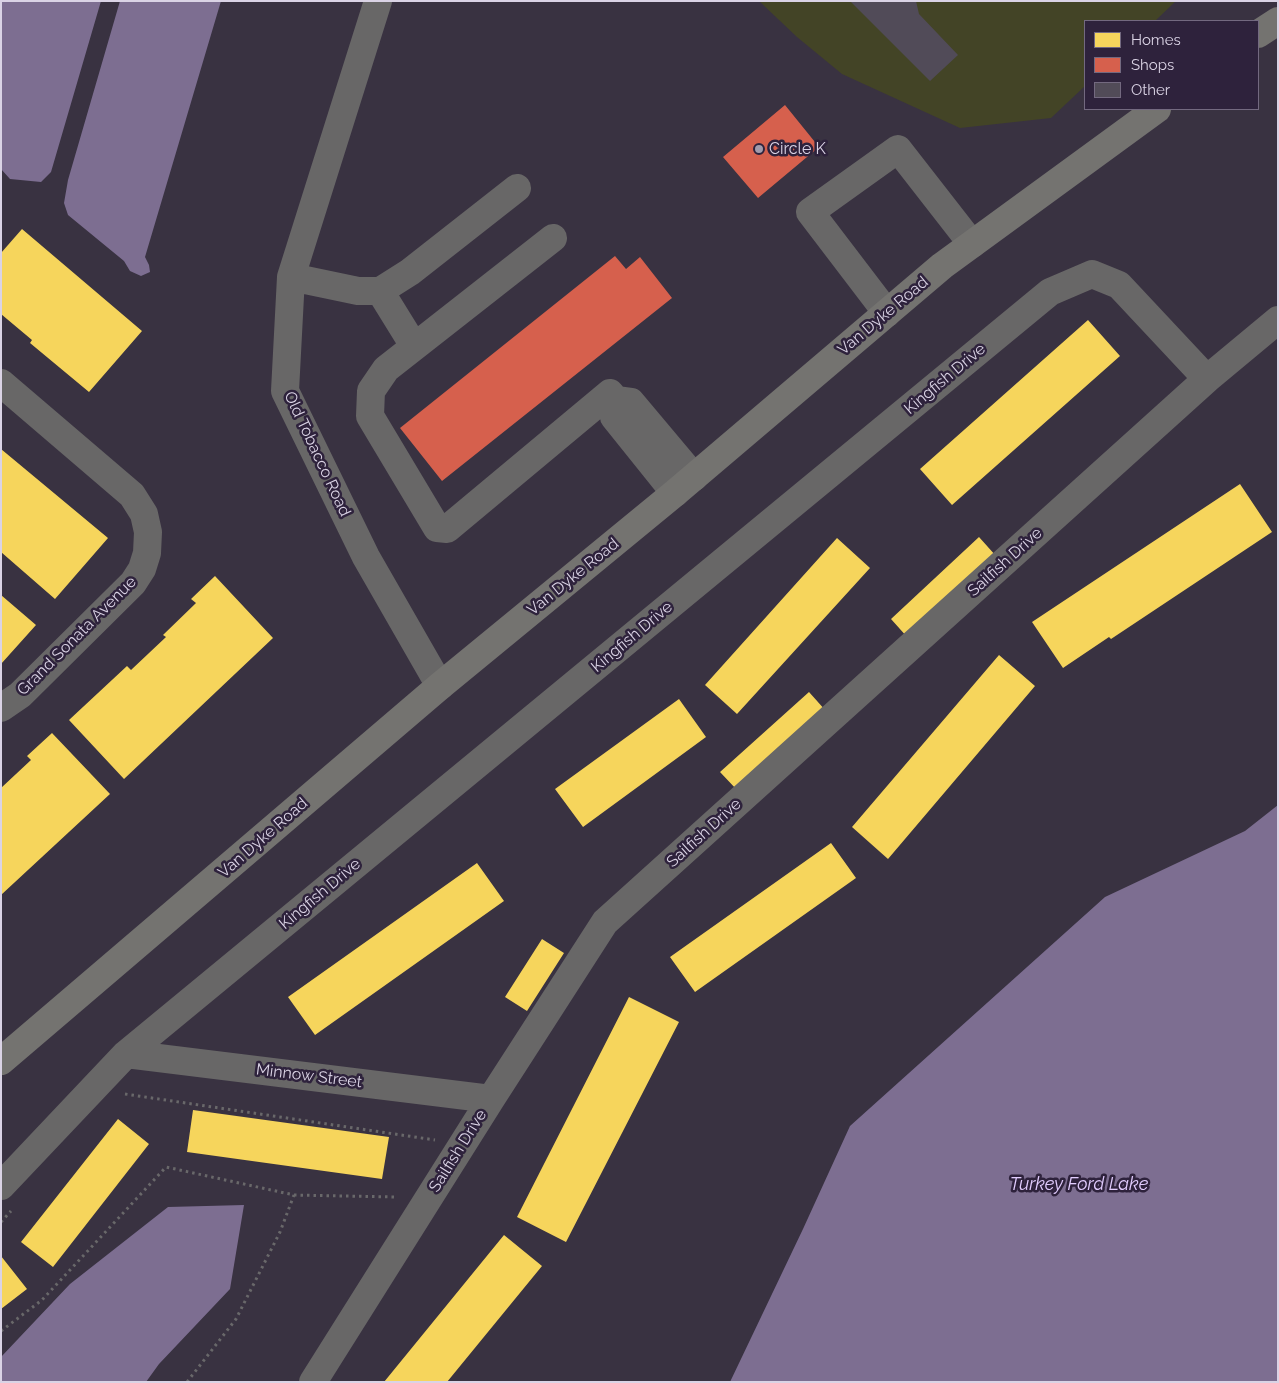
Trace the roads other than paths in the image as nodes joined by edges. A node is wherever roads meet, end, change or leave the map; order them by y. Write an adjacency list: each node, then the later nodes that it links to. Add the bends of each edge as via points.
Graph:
1 (378, 1): 6 (street, Old Tobacco Road)
2 (1156, 110): 5 (main road, Van Dyke Road)
3 (517, 188): 7 (street, via 410,272)
4 (553, 238): 10 (street)
5 (972, 244): 8 (main road, Van Dyke Road); 8 (street, via 898,148 810,212)
6 (291, 277): 7 (street, via 358,291); 14 (street, Old Tobacco Road, via 285,391 366,557)
7 (380, 291): 10 (street)
8 (887, 313): 13 (main road, Van Dyke Road)
9 (1278, 320): 11 (street)
10 (414, 346): 13 (street, via 386,368 370,391 370,416 437,528 447,529 610,393 616,400 632,402)
11 (1207, 379): 16 (street, Kingfish Drive, via 1119,284 1092,274 1050,292); 18 (street, Sailfish Drive, via 605,922)
12 (1, 384): 15 (street, Grand Sonata Avenue, via 132,495 144,514 148,532 147,553 133,583 20,695)
13 (685, 485): 14 (main road, Van Dyke Road)
14 (440, 686): 17 (main road, Van Dyke Road)
15 (1, 708)
16 (126, 1054): 18 (street, Minnow Street); 19 (street, Kingfish Drive)
17 (1, 1061)
18 (491, 1098): 20 (street, Sailfish Drive)
19 (1, 1186)
20 (313, 1382)

